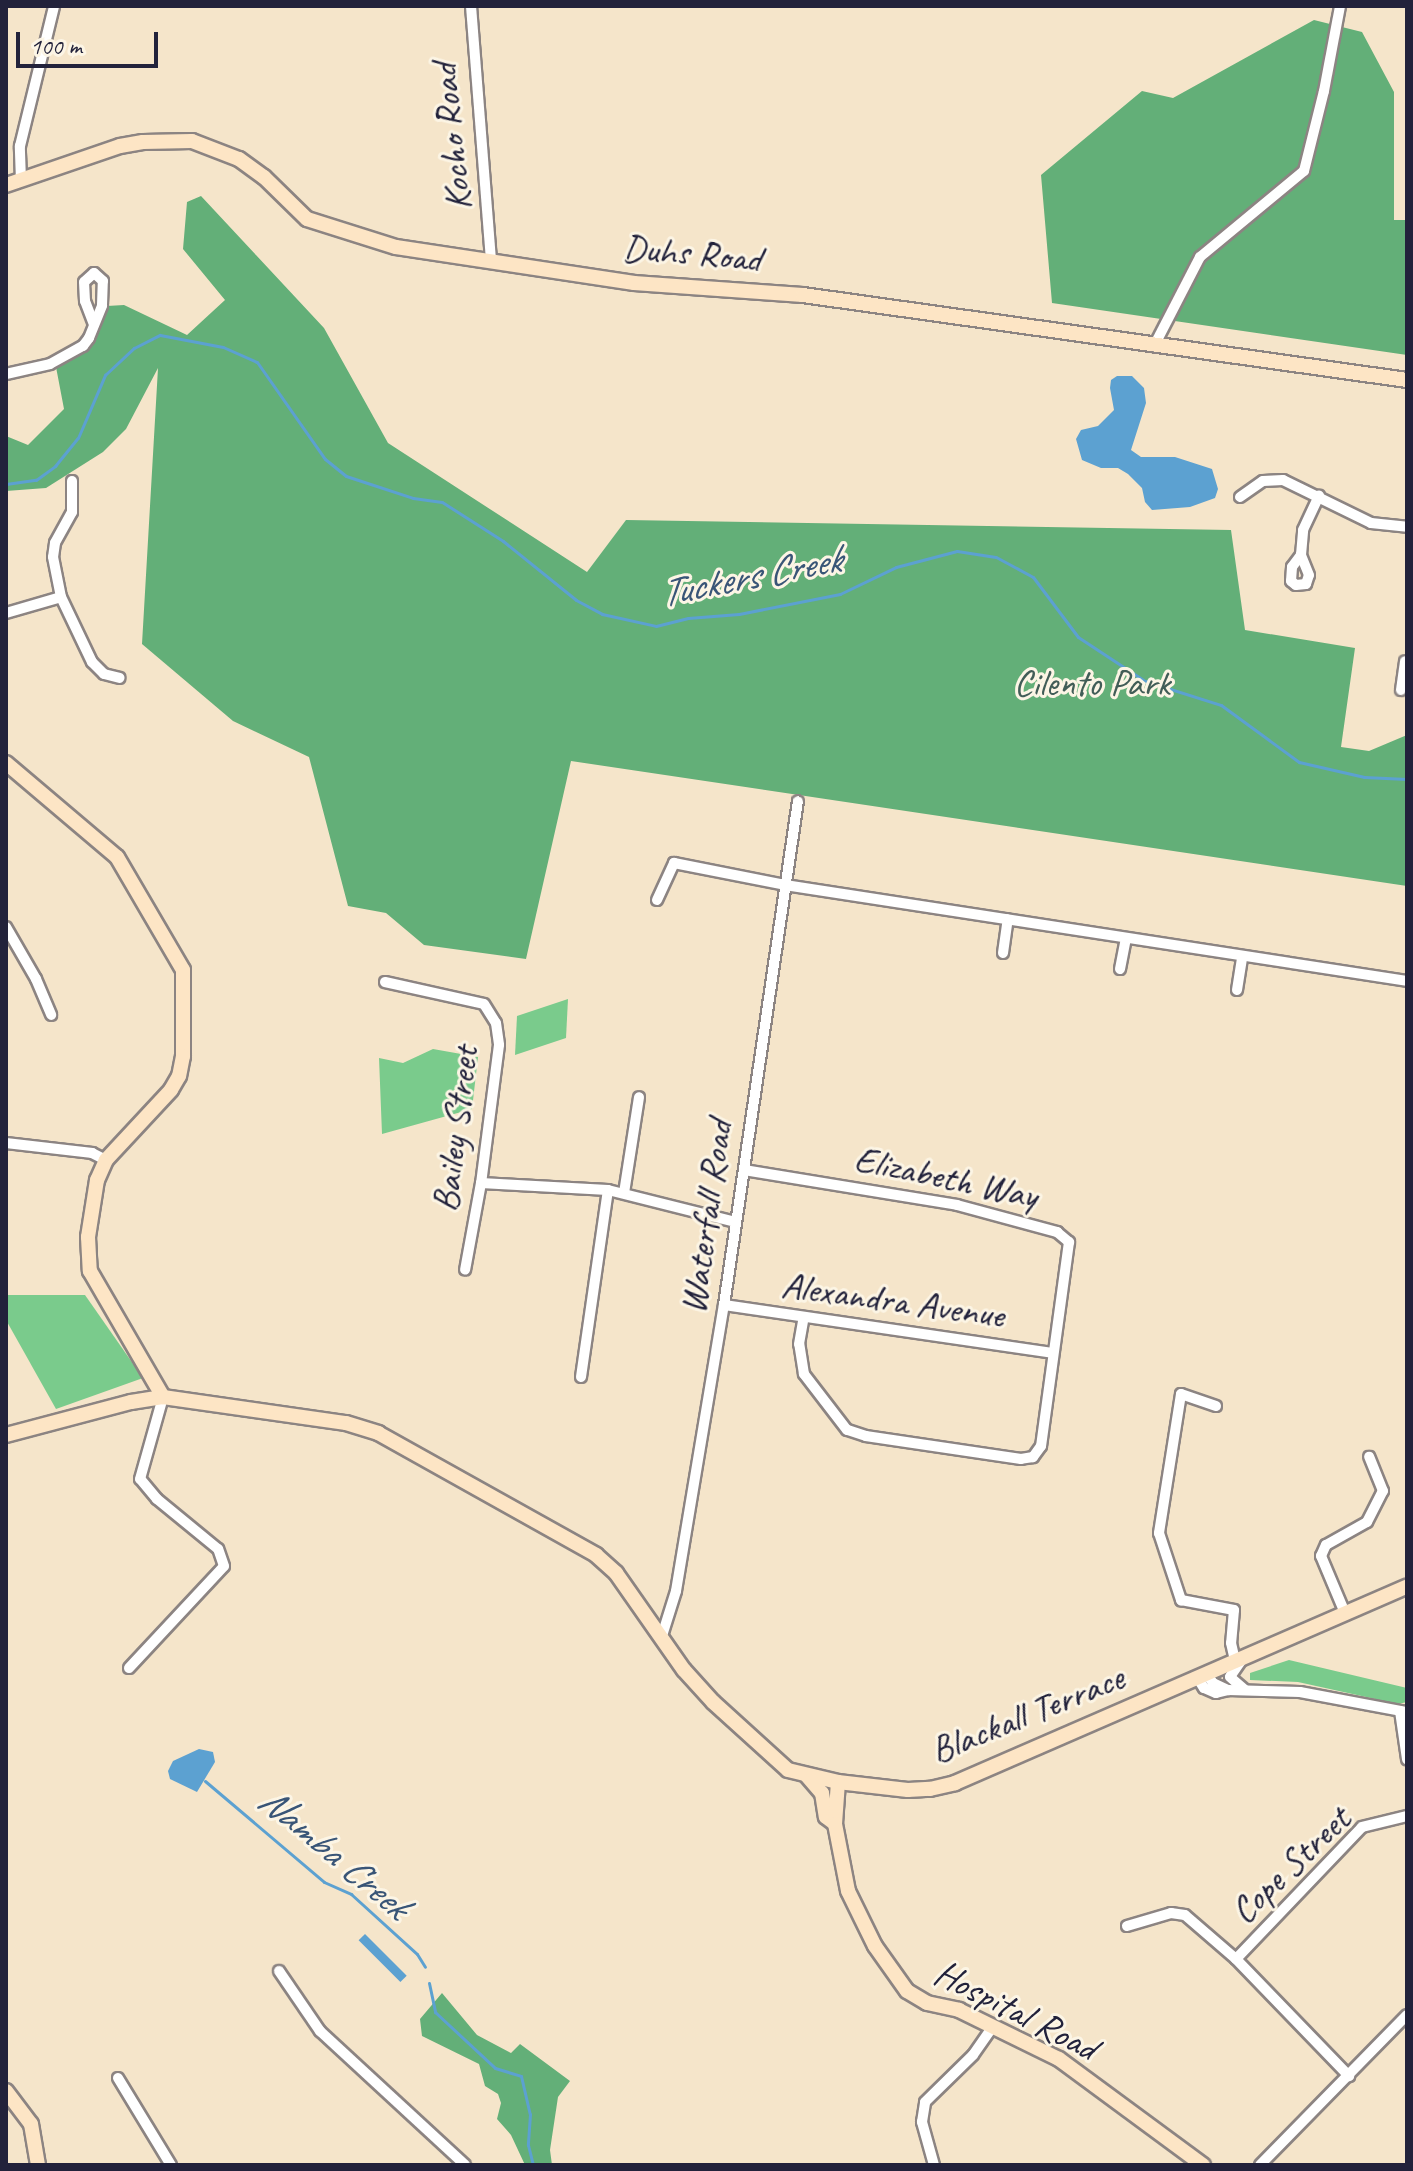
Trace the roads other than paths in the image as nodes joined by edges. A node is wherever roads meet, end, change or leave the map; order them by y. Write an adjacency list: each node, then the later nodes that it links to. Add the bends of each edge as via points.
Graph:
1 (54, 6): 4 (street, via 20,146)
2 (471, 6): 6 (street, Kocho Road)
3 (1340, 6): 8 (street, via 1304,171 1200,257)
4 (21, 181): 5 (street, Duhs Road); 6 (street, Duhs Road, via 120,146 192,141 239,159 307,219 396,247)
5 (6, 185)
6 (491, 262): 8 (street, Duhs Road, via 677,288 803,295)
7 (94, 324): 9 (street, via 89,338 73,353)
8 (1154, 346): 10 (street, Duhs Road)
9 (6, 374)
10 (1407, 380)
11 (72, 481): 16 (street, via 72,512 53,557)
12 (1319, 496): 13 (street, via 1295,483 1272,479); 14 (street, via 1371,523); 15 (street, via 1303,530)
13 (1240, 497)
14 (1407, 527)
15 (1301, 555)
16 (61, 597): 17 (street); 19 (street, via 92,662 104,674)
17 (6, 613)
18 (1406, 657): 20 (street)
19 (120, 678)
20 (1401, 690)
21 (6, 763): 37 (street, via 117,857 183,970 179,1076)
22 (798, 801): 23 (street, Waterfall Road)
23 (785, 885): 24 (street, via 674,863); 25 (street); 38 (street, Waterfall Road)
24 (657, 900)
25 (1008, 919): 27 (street); 28 (street)
26 (6, 927): 34 (street)
27 (1126, 939): 29 (street); 30 (street)
28 (1003, 953)
29 (1242, 957): 31 (street); 33 (street)
30 (1120, 969)
31 (1407, 981)
32 (385, 982): 39 (street, Bailey Street, via 484,1004 496,1023 499,1045)
33 (1237, 990)
34 (51, 1015)
35 (639, 1097): 41 (street)
36 (6, 1143): 37 (street, via 92,1153)
37 (106, 1160): 48 (street, via 91,1212 90,1271)
38 (744, 1170): 42 (street, Waterfall Road); 46 (street, Elizabeth Way, via 957,1205 1057,1232 1069,1242 1069,1259)
39 (481, 1183): 40 (street); 43 (street, Bailey Street)
40 (608, 1190): 41 (street); 47 (street)
41 (624, 1193): 42 (street)
42 (735, 1222): 44 (street, Waterfall Road)
43 (465, 1270)
44 (724, 1305): 45 (street, Alexandra Avenue); 54 (street, Waterfall Road, via 676,1591)
45 (804, 1317): 46 (street, Alexandra Avenue); 46 (street, via 799,1344 804,1374 847,1430 1021,1459 1033,1457 1041,1446)
46 (1053, 1353)
47 (581, 1377)
48 (163, 1397): 50 (street); 54 (street, via 346,1423 390,1439 596,1555 616,1573); 56 (street, via 140,1479 218,1549 224,1566)
49 (1216, 1406): 55 (street, via 1181,1394 1159,1533 1181,1600 1234,1610 1231,1643)
50 (6, 1435)
51 (1369, 1457): 53 (street, via 1383,1491 1367,1522 1326,1545 1321,1556)
52 (1407, 1586): 53 (street, Blackall Terrace)
53 (1345, 1613): 55 (street, Blackall Terrace)
54 (661, 1639): 61 (street, via 733,1721 788,1770)
55 (1242, 1657): 57 (street, Blackall Terrace); 58 (street, via 1230,1674)
56 (129, 1668)
57 (1202, 1675): 58 (street, via 1228,1690); 62 (street, Blackall Terrace, via 944,1786 908,1790)
58 (1245, 1690): 59 (street, via 1308,1693)
59 (1403, 1712): 60 (street)
60 (1407, 1759)
61 (807, 1776): 62 (street, Blackall Terrace); 64 (street, via 822,1793 826,1817)
62 (838, 1782): 64 (street, Hospital Road)
63 (1407, 1816): 66 (street, Cope Street, via 1362,1827)
64 (835, 1824): 69 (street, Hospital Road, via 852,1903 892,1973 915,1997 959,2010)
65 (1127, 1926): 66 (street, via 1171,1913 1185,1915)
66 (1236, 1959): 70 (street, Cope Street)
67 (279, 1971): 75 (street, via 320,2031)
68 (1407, 2015): 70 (street)
69 (992, 2028): 76 (street, via 973,2055 925,2102 922,2122); 77 (street, Hospital Road, via 1082,2074)
70 (1349, 2076): 78 (street)
71 (118, 2078): 74 (street)
72 (6, 2091): 73 (street, via 31,2124)
73 (38, 2165)
74 (171, 2165)
75 (465, 2165)
76 (934, 2165)
77 (1203, 2165)
78 (1260, 2165)

